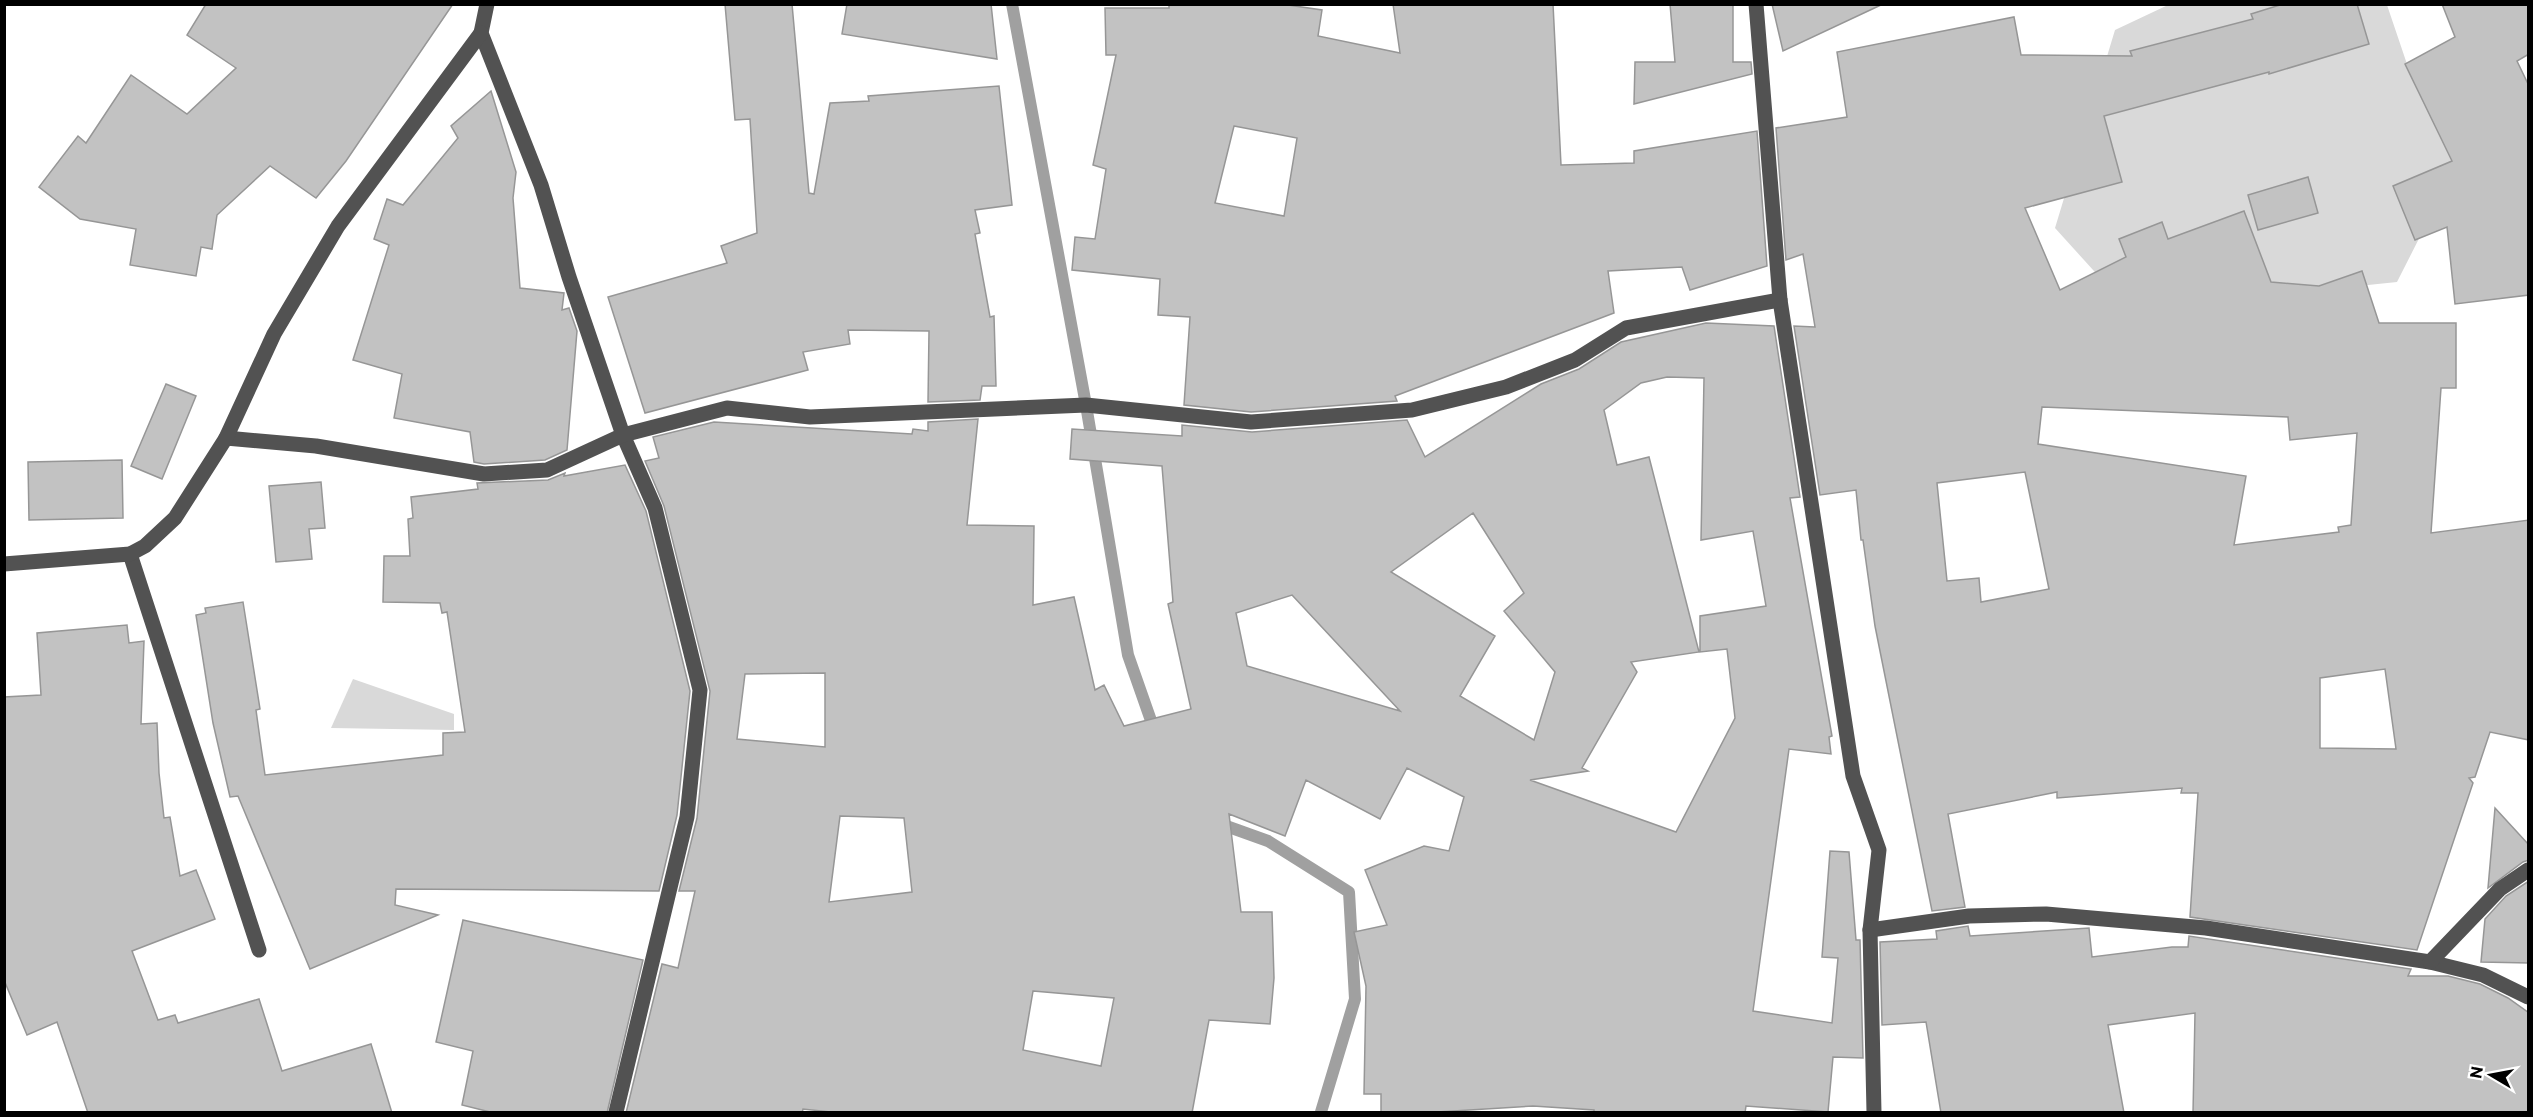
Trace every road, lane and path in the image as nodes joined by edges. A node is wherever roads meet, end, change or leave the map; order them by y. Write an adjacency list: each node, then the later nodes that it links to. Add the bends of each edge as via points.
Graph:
1 (487, 4): 3 (street)
2 (1756, 4): 4 (street)
3 (481, 33): 5 (street, via 542,185); 6 (street, via 338,226 274,334)
4 (1780, 300): 5 (street, via 1626,328 1575,360 1506,387 1412,410 1251,422 1086,405 810,417 727,408); 10 (street, via 1853,776 1879,850)
5 (623, 435): 6 (street, via 547,470 484,474 316,446); 14 (street, via 655,508 700,690 687,817)
6 (226, 438): 7 (street, via 175,518 145,546)
7 (130, 554): 8 (street); 11 (street)
8 (4, 564)
9 (2529, 870): 12 (street, via 2500,890)
10 (1870, 930): 12 (street, via 1969,915 2046,914 2206,928); 15 (street)
11 (259, 950)
12 (2430, 962): 13 (street, via 2483,975)
13 (2529, 997)
14 (616, 1113)
15 (1874, 1113)

